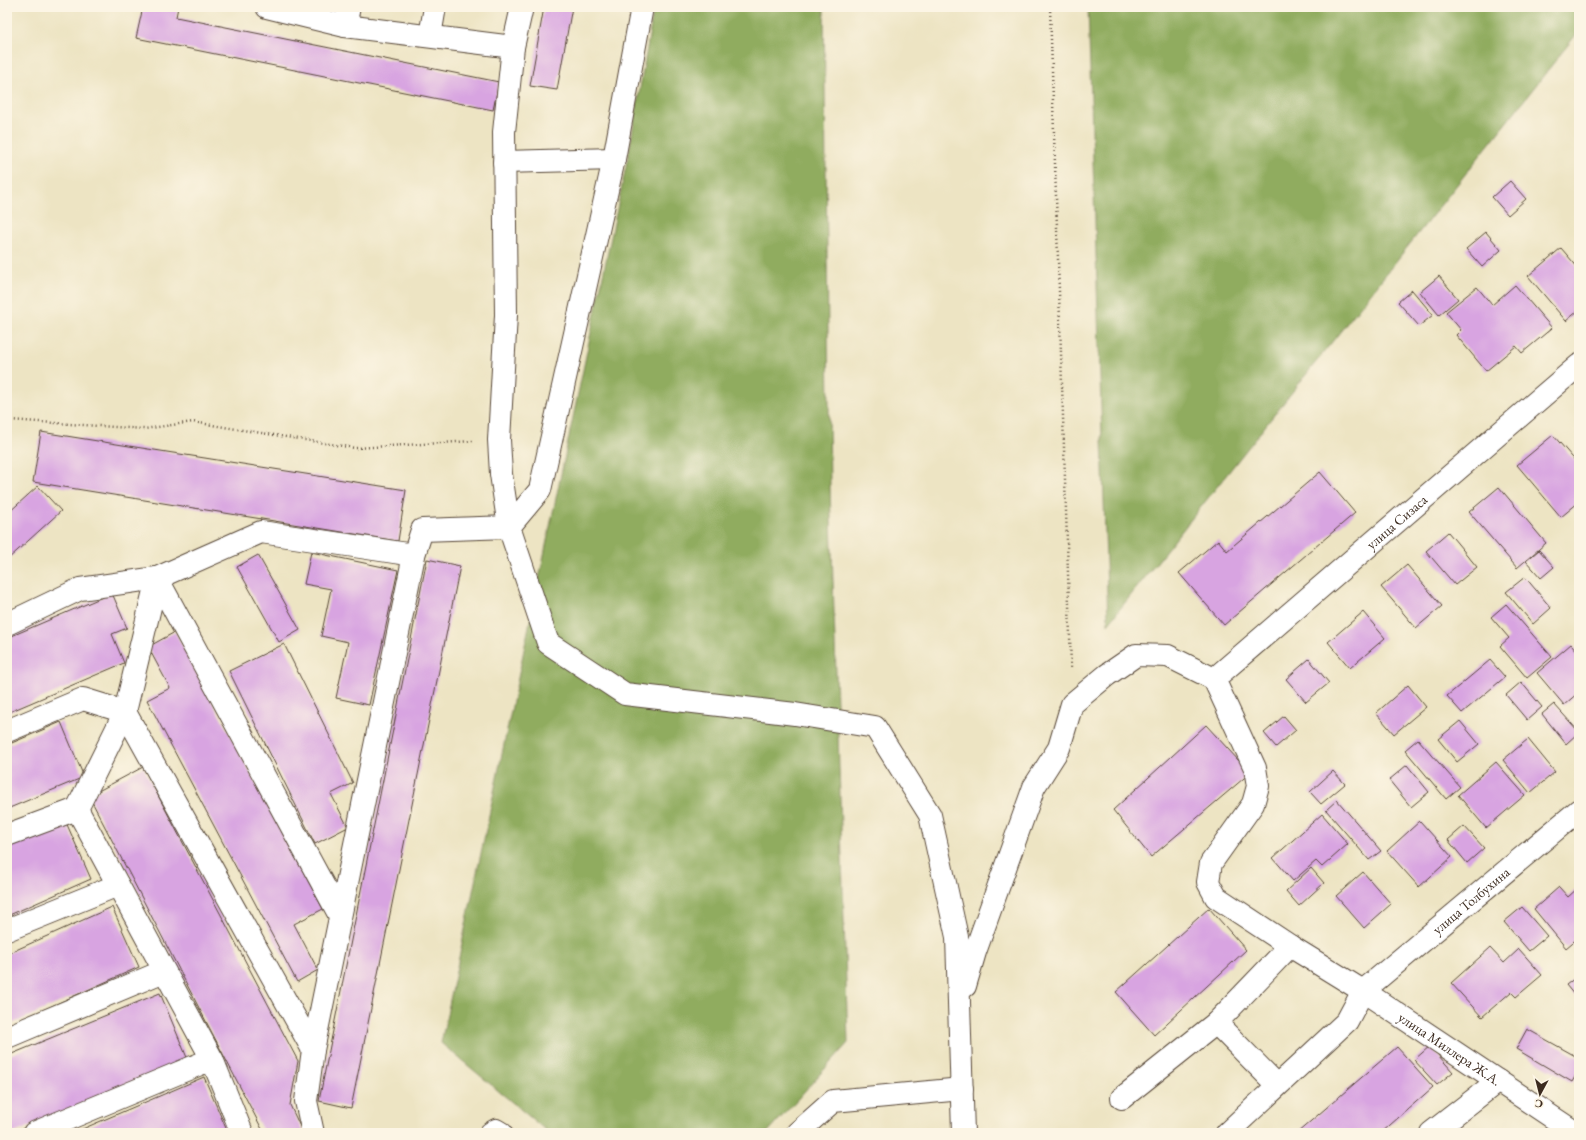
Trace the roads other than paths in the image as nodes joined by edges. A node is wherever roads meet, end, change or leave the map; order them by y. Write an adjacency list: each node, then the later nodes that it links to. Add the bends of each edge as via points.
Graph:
1 (267, 7): 5 (street)
2 (435, 7): 6 (street)
3 (522, 7): 7 (street)
4 (642, 7): 8 (street)
5 (347, 17): 6 (street)
6 (430, 36): 7 (street)
7 (513, 47): 9 (street, via 504,132)
8 (614, 159): 9 (street); 11 (street, via 540,490)
9 (504, 162): 11 (street, via 506,315 499,440)
10 (1579, 365): 15 (street, улица Сизаса)
11 (508, 527): 12 (street, via 422,530); 27 (street, via 548,643 625,694 795,714 875,727 930,815 957,937)
12 (414, 555): 13 (street, via 261,532); 22 (street)
13 (157, 578): 14 (street, via 80,589); 16 (street); 22 (street)
14 (7, 624)
15 (1214, 679): 24 (street, улица Миллера Ж.А., via 1255,768 1258,786 1253,804 1211,863 1208,882 1216,898); 27 (street, via 1168,656 1136,655 1072,704 1059,748 1034,787 975,952)
16 (125, 712): 17 (street, via 83,699); 18 (street); 30 (street)
17 (7, 731)
18 (77, 809): 20 (street); 21 (street)
19 (1579, 810): 26 (street, улица Толбухина)
20 (7, 835)
21 (118, 885): 23 (street); 25 (street)
22 (340, 916): 30 (street)
23 (7, 930)
24 (1290, 946): 26 (street, улица Миллера Ж.А.); 28 (street)
25 (164, 971): 29 (street); 31 (street)
26 (1363, 991): 32 (street, улица Миллера Ж.А.); 33 (street, via 1347,1021)
27 (959, 1005): 34 (street)
28 (1216, 1023): 33 (street); 35 (street)
29 (7, 1038)
30 (313, 1050): 38 (street, via 306,1101)
31 (212, 1059): 36 (street); 37 (street)
32 (1498, 1081): 44 (street); 45 (street, улица Миллера Ж.А.)
33 (1277, 1085): 43 (street)
34 (962, 1089): 41 (street, via 833,1101); 42 (street)
35 (1122, 1098)
36 (34, 1133)
37 (242, 1133)
38 (313, 1133)
39 (491, 1133): 40 (street, via 496,1130)
40 (500, 1133)
41 (797, 1133)
42 (964, 1133)
43 (1227, 1133)
44 (1431, 1133)
45 (1576, 1133)

